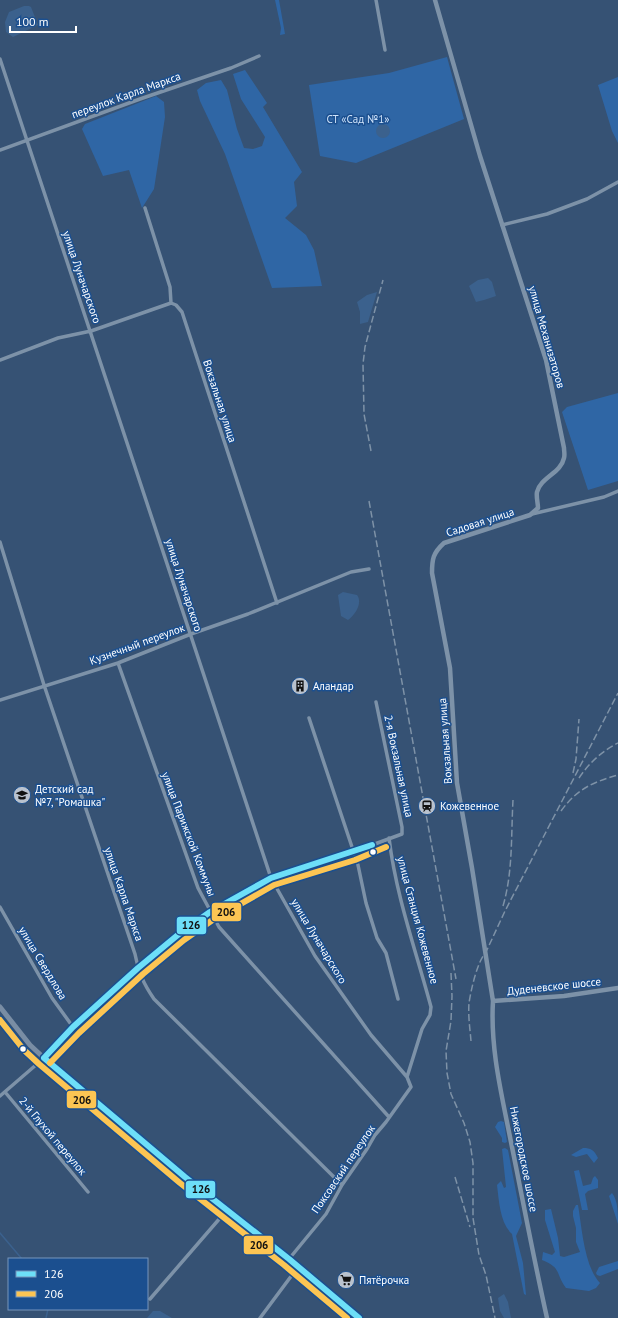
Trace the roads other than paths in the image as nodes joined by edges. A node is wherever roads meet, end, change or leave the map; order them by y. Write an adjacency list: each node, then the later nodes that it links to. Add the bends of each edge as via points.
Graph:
1 (376, 0): 3 (street)
2 (435, 0): 10 (street, улица Механизаторов)
3 (385, 50)
4 (259, 56): 6 (street, переулок Карла Маркса)
5 (0, 58): 6 (street, улица Луначарского)
6 (27, 141): 7 (street, переулок Карла Маркса); 12 (street, улица Луначарского)
7 (0, 150)
8 (618, 182): 10 (street, via 587,199 547,214)
9 (145, 208): 11 (street, Вокзальная улица, via 170,287)
10 (502, 225): 15 (street, улица Механизаторов, via 546,360 564,448 561,465 539,487 538,508)
11 (172, 303): 12 (street); 19 (street, Вокзальная улица, via 182,312)
12 (91, 332): 13 (street, via 58,338); 20 (street, улица Луначарского)
13 (0, 360)
14 (618, 491): 15 (street)
15 (530, 515): 18 (street, Садовая улица, via 444,543 436,550 432,560)
16 (0, 542): 22 (street, улица Карла Маркса)
17 (369, 569): 19 (street, Кузнечный переулок, via 351,572)
18 (432, 573): 34 (street, Вокзальная улица, via 450,668 457,783 474,875)
19 (277, 603): 20 (street, Кузнечный переулок)
20 (191, 634): 21 (street, Кузнечный переулок); 28 (street, улица Луначарского)
21 (118, 663): 22 (street, Кузнечный переулок); 30 (street, улица Парижской Коммуны, via 198,888)
22 (44, 685): 23 (street, Кузнечный переулок); 31 (street, улица Карла Маркса)
23 (0, 700)
24 (376, 702): 26 (street, 2-я Вокзальная улица, via 402,827 402,834)
25 (309, 718): 27 (street)
26 (389, 838): 27 (street); 38 (street, улица Станция Кожевенное, via 405,916 431,1007)
27 (353, 852): 28 (street); 33 (street, via 366,903 377,938 386,953)
28 (271, 878): 30 (street); 38 (street, улица Луначарского, via 315,956 371,1035)
29 (0, 907): 36 (street, улица Свердлова, via 52,998)
30 (210, 912): 31 (street); 42 (street, улица Парижской Коммуны, via 219,927)
31 (138, 968): 36 (street); 43 (street, улица Карла Маркса, via 144,985 154,999)
32 (618, 988): 34 (street, Дуденевское шоссе, via 564,996)
33 (398, 999)
34 (492, 1001): 51 (street, Нижегородское шоссе, via 491,1024 496,1063)
35 (0, 1007): 37 (main road)
36 (73, 1027): 37 (street)
37 (44, 1058): 40 (street); 45 (main road)
38 (407, 1077): 39 (street, улица Луначарского)
39 (411, 1087): 42 (street, Поксовский переулок)
40 (5, 1092): 41 (street); 44 (street, 2-й Глухой переулок)
41 (0, 1096)
42 (389, 1117): 43 (street, Поксовский переулок)
43 (342, 1185): 46 (street, Поксовский переулок, via 326,1214)
44 (88, 1192)
45 (227, 1210): 46 (main road); 48 (street)
46 (288, 1259): 47 (main road)
47 (298, 1267): 49 (street); 50 (main road)
48 (150, 1299)
49 (260, 1318)
50 (359, 1318)
51 (547, 1318)

